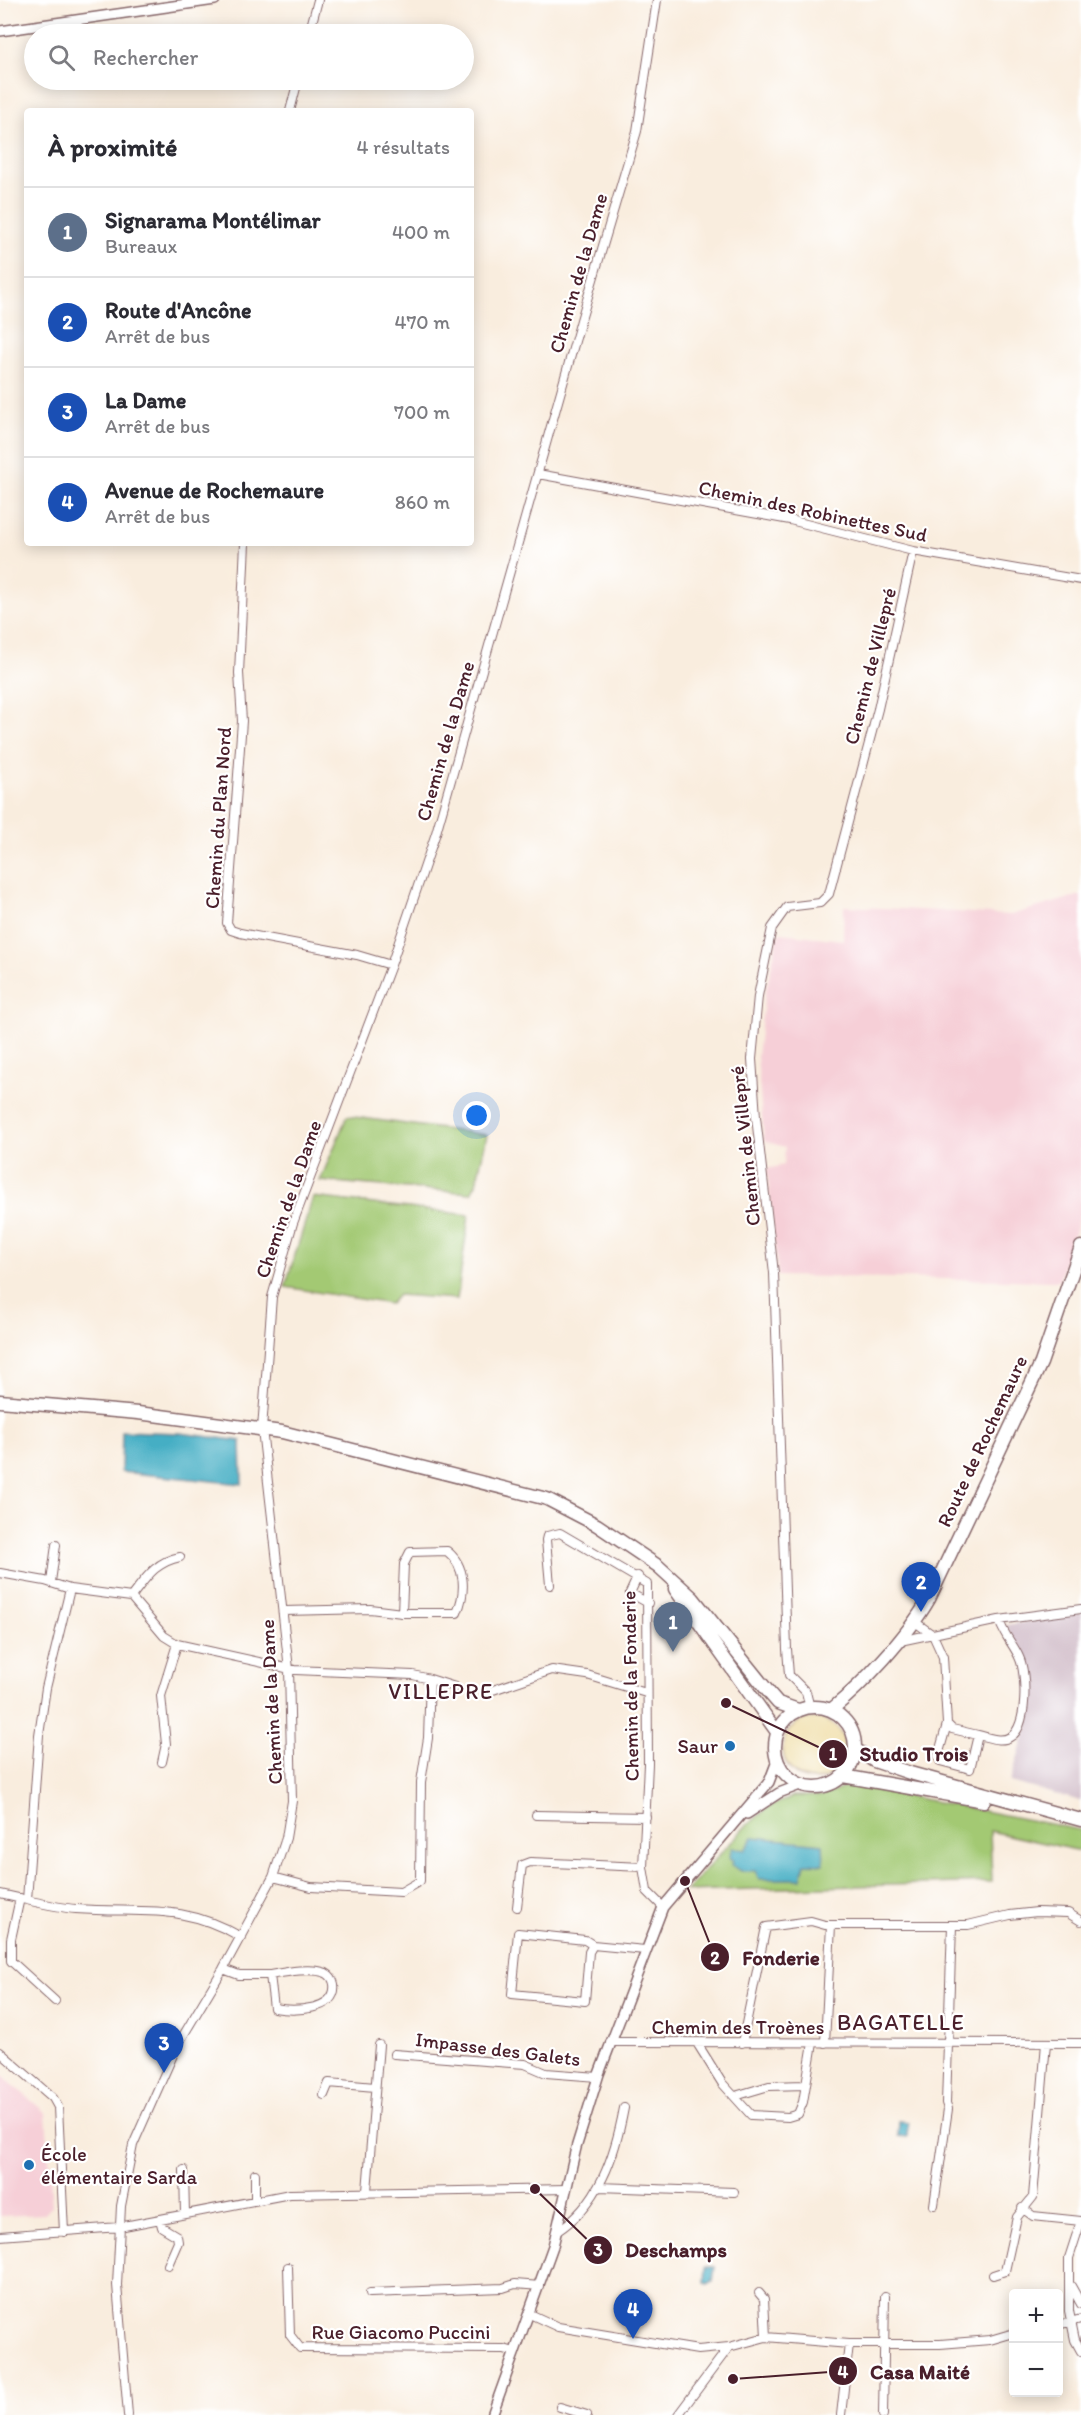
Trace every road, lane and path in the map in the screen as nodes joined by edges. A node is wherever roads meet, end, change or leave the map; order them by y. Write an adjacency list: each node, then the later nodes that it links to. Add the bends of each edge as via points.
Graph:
1 (215, 0): 4 (street)
2 (318, 0): 5 (street)
3 (657, 0): 10 (street, Chemin de la Dame, via 637,131)
4 (49, 24)
5 (312, 24)
6 (24, 28): 7 (street)
7 (0, 31)
8 (295, 90): 9 (street)
9 (291, 108)
10 (538, 474): 12 (street, Chemin des Robinettes Sud, via 790,520); 14 (street, Chemin de la Dame, via 436,833)
11 (245, 546): 14 (street, Chemin du Plan Nord, via 239,673 242,721 226,923 240,933)
12 (913, 551): 13 (street, Chemin des Robinettes Sud); 41 (street, Chemin de Villepré, via 878,709 829,894 820,903 787,907 778,916 758,996 753,1059 774,1273 789,1675 806,1692)
13 (1081, 580)
14 (391, 965): 17 (street, Chemin de la Dame, via 281,1259 272,1297)
15 (1081, 1247): 32 (main road, Route de Rochemaure, via 1036,1373 971,1515)
16 (0, 1401): 17 (main road, via 138,1413)
17 (262, 1430): 20 (main road, via 319,1440 547,1499 597,1525); 29 (street, Chemin de la Dame)
18 (57, 1545): 23 (street)
19 (180, 1557): 26 (street, via 153,1568)
20 (658, 1566): 41 (main road, via 693,1598 778,1703); 45 (main road)
21 (0, 1573): 23 (street)
22 (638, 1576): 24 (street, Chemin de la Fonderie, via 560,1533 553,1533 546,1540); 27 (street, Chemin de la Fonderie, via 647,1584); 27 (street, via 630,1593)
23 (51, 1582): 25 (street)
24 (550, 1585)
25 (70, 1589): 26 (street); 60 (street, via 46,1688)
26 (131, 1597): 35 (street, via 164,1636)
27 (648, 1603): 40 (street, Chemin de la Fonderie)
28 (1081, 1609): 31 (street)
29 (284, 1611): 30 (street, via 370,1609); 36 (street, Chemin de la Dame)
30 (402, 1613): 30 (street, via 457,1613 462,1602 462,1567 456,1558 447,1551 410,1552 404,1564)
31 (999, 1620): 33 (street); 46 (street, via 1023,1668 1024,1711 1011,1737 1002,1740)
32 (915, 1622): 33 (street); 34 (main road, Route de Rochemaure)
33 (933, 1635): 34 (street); 44 (street, via 945,1671)
34 (898, 1642): 42 (main road, Route de Rochemaure); 43 (main road, Route de Rochemaure, via 860,1689)
35 (177, 1644): 36 (street); 49 (street, via 161,1696 166,1744)
36 (289, 1669): 37 (street, via 413,1675); 58 (street, Chemin de la Dame, via 292,1801 286,1838)
37 (430, 1680): 38 (street); 58 (street, via 428,1738 421,1782 420,1881 401,1892 390,1892 311,1887)
38 (454, 1687)
39 (490, 1691): 40 (street, via 552,1670 587,1675)
40 (646, 1693): 54 (street, Chemin de la Fonderie)
41 (804, 1709): 42 (main road); 45 (main road, via 782,1723)
42 (831, 1710): 43 (main road)
43 (845, 1721): 47 (main road)
44 (947, 1724): 46 (street, via 952,1729); 46 (street, via 940,1761 970,1769)
45 (777, 1732): 48 (main road)
46 (978, 1735)
47 (855, 1749): 50 (main road); 52 (main road, via 874,1761)
48 (777, 1761): 51 (main road, via 790,1779); 55 (street, via 770,1782)
49 (162, 1762)
50 (843, 1776): 51 (main road, via 823,1787); 52 (main road)
51 (800, 1785): 55 (street, via 779,1792)
52 (1043, 1811): 56 (main road)
53 (536, 1815): 54 (street)
54 (646, 1817): 57 (street, Chemin de la Fonderie)
55 (738, 1820): 62 (street)
56 (1081, 1820)
57 (643, 1867): 61 (street, via 530,1862 522,1865 519,1875); 62 (street, Chemin de la Fonderie, via 646,1891)
58 (273, 1877): 66 (street, Chemin de la Dame)
59 (0, 1894): 60 (street)
60 (23, 1899): 66 (street, via 76,1909 193,1915); 71 (street, via 11,1939 10,1961)
61 (517, 1907)
62 (663, 1907): 68 (street)
63 (1081, 1921): 65 (street, via 1068,1913 1037,1912)
64 (831, 1925): 65 (street); 74 (street, via 811,1921 766,1927); 76 (street)
65 (952, 1925): 77 (street)
66 (241, 1937): 69 (street, Chemin de la Dame)
67 (593, 1945): 67 (street, via 585,1940 518,1934 512,1994 585,2001); 68 (street)
68 (645, 1950): 72 (street)
69 (223, 1969): 70 (street, via 239,1975); 101 (street, Chemin de la Dame, via 177,2046 133,2145)
70 (270, 1975): 70 (street, via 274,2008 302,2011 328,2001 333,1995 334,1983 325,1972)
71 (55, 2001)
72 (610, 2042): 73 (street, Chemin des Troènes); 83 (street)
73 (696, 2043): 74 (street, Chemin des Troènes); 87 (street)
74 (742, 2043): 75 (street, Chemin des Troènes)
75 (813, 2043): 76 (street, Chemin des Troènes); 84 (street)
76 (825, 2043): 77 (street, Chemin des Troènes)
77 (948, 2043): 78 (street, Chemin des Troènes); 96 (street, via 948,2109)
78 (1046, 2043): 79 (street, Chemin des Troènes); 97 (street, via 1033,2197)
79 (1081, 2043)
80 (380, 2045): 85 (street)
81 (0, 2052): 102 (street, via 53,2098 58,2107)
82 (394, 2054): 83 (street, Impasse des Galets, via 525,2064 546,2073)
83 (598, 2077): 92 (street)
84 (805, 2085): 87 (street, via 768,2086); 87 (street, via 798,2114 788,2117 751,2115)
85 (375, 2087): 86 (street, via 329,2083); 93 (street)
86 (324, 2095)
87 (735, 2096)
88 (624, 2108): 91 (street, via 618,2140)
89 (184, 2170): 98 (street)
90 (255, 2174): 95 (street)
91 (599, 2187): 94 (street); 103 (street, via 570,2223)
92 (567, 2189): 93 (street); 103 (street)
93 (367, 2191): 95 (street, via 290,2194)
94 (734, 2192)
95 (255, 2201): 98 (street)
96 (934, 2205)
97 (1022, 2208): 100 (street, via 1033,2216); 107 (street, via 1012,2229 1005,2271)
98 (185, 2214): 99 (street)
99 (160, 2219): 101 (street); 105 (street, via 162,2227 177,2236)
100 (1081, 2221): 109 (street, via 1069,2258)
101 (120, 2227): 102 (street); 124 (street, Chemin de la Dame, via 117,2305)
102 (64, 2232): 104 (street)
103 (556, 2232): 108 (street)
104 (0, 2236)
105 (168, 2265)
106 (288, 2266): 122 (street, Rue Giacomo Puccini, via 290,2335 300,2348)
107 (993, 2275)
108 (540, 2286): 110 (street, via 515,2284 502,2288); 114 (street)
109 (1071, 2286): 113 (street); 115 (street)
110 (370, 2293)
111 (759, 2293): 117 (street, via 765,2299)
112 (885, 2296): 119 (street)
113 (1081, 2304)
114 (530, 2314): 120 (street, via 558,2327 661,2345 698,2350); 122 (street)
115 (1076, 2320): 121 (street)
116 (1009, 2335): 119 (street, via 969,2343)
117 (766, 2337): 118 (street); 120 (street)
118 (849, 2344): 119 (street); 128 (street)
119 (885, 2344): 129 (street)
120 (729, 2347): 127 (street)
121 (1081, 2351)
122 (515, 2352): 125 (street)
123 (560, 2406): 126 (street)
124 (128, 2415)
125 (492, 2415)
126 (587, 2415)
127 (678, 2415)
128 (841, 2415)
129 (884, 2415)

